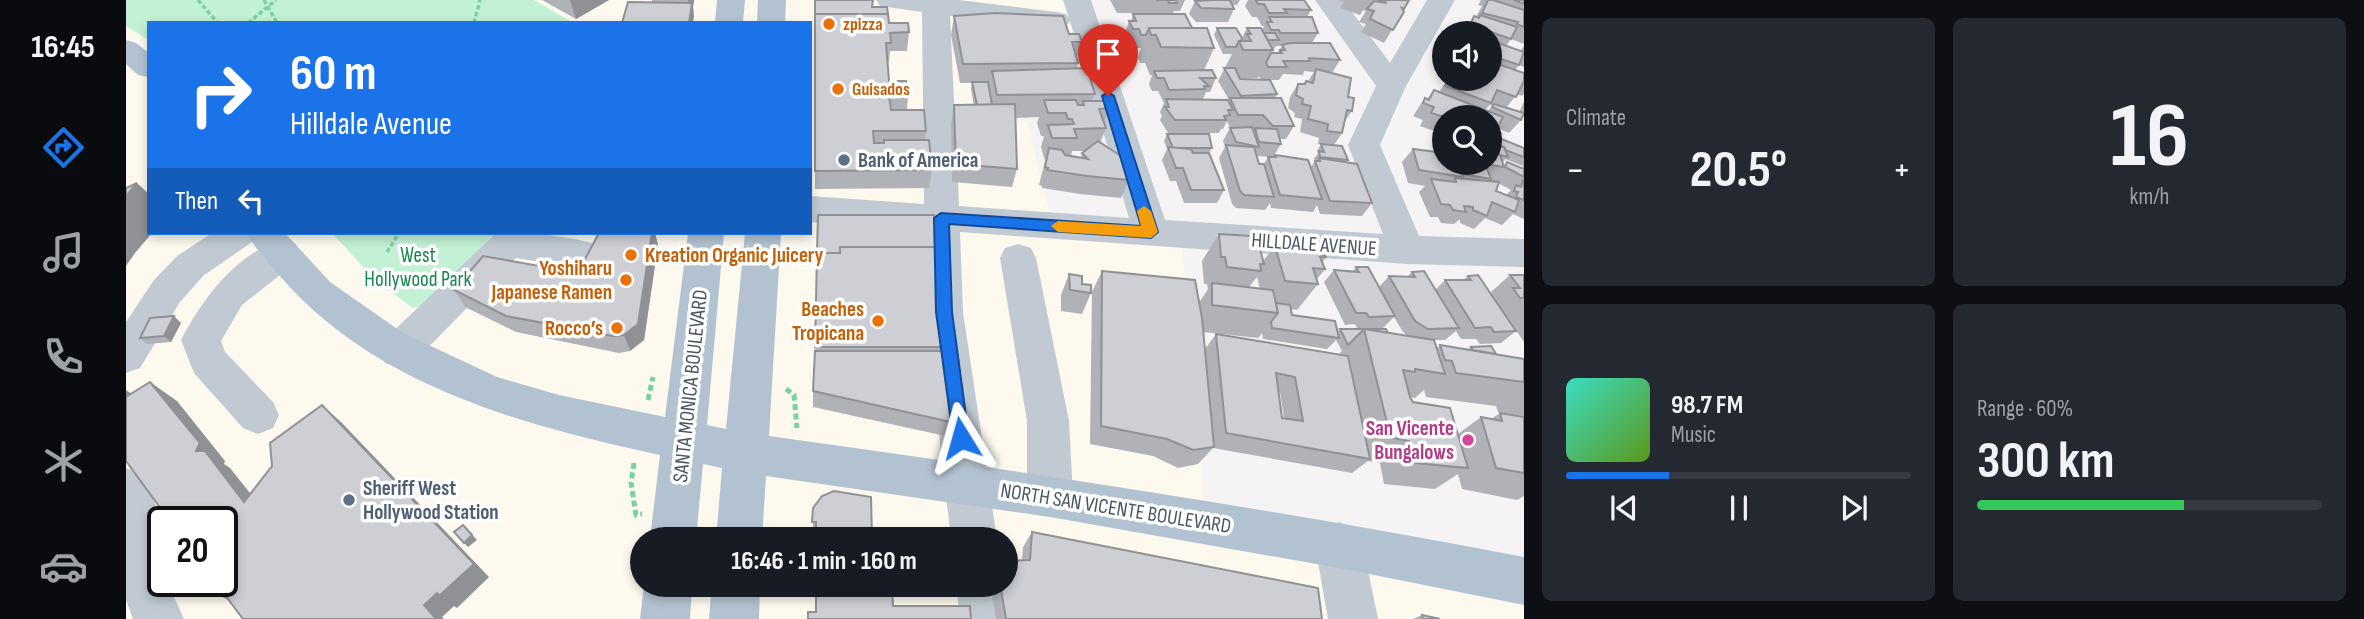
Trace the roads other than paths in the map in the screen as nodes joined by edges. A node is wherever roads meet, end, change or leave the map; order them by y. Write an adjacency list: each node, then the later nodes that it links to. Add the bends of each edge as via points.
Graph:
1 (731, 0): 8 (main road)
2 (772, 0): 9 (main road)
3 (890, 0): 6 (street)
4 (1329, 0): 12 (street)
5 (1441, 0): 12 (street)
6 (936, 5): 7 (street); 14 (street)
7 (1082, 12): 15 (street)
8 (729, 21)
9 (771, 21)
10 (126, 49): 11 (main road)
11 (144, 84)
12 (1391, 86): 21 (street, via 1364,145)
13 (812, 209): 14 (street, HILLDALE AVENUE)
14 (941, 218): 15 (street, HILLDALE AVENUE); 30 (street, via 944,312)
15 (1151, 232): 21 (street, HILLDALE AVENUE)
16 (236, 235): 26 (street, via 190,266 167,290)
17 (706, 235): 28 (main road, SANTA MONICA BOULEVARD)
18 (763, 235): 29 (main road)
19 (513, 238): 23 (street); 25 (street)
20 (273, 243): 25 (main road, NORTH SAN VICENTE BOULEVARD, via 317,293); 27 (street, via 229,294 201,340 208,361)
21 (1407, 250): 22 (street, HILLDALE AVENUE)
22 (1524, 253)
23 (589, 256)
24 (1018, 258): 32 (street, via 1048,421)
25 (399, 351): 28 (main road, NORTH SAN VICENTE BOULEVARD, via 488,392 559,414)
26 (126, 356)
27 (258, 415)
28 (684, 441): 29 (main road, NORTH SAN VICENTE BOULEVARD); 33 (main road, SANTA MONICA BOULEVARD)
29 (744, 453): 30 (main road, NORTH SAN VICENTE BOULEVARD); 34 (main road)
30 (966, 484): 32 (main road, NORTH SAN VICENTE BOULEVARD); 35 (street)
31 (126, 489): 41 (street, via 140,520 153,610)
32 (1050, 496): 36 (main road, NORTH SAN VICENTE BOULEVARD)
33 (674, 527)
34 (740, 527)
35 (972, 527)
36 (1339, 545): 37 (main road, NORTH SAN VICENTE BOULEVARD); 45 (street)
37 (1524, 580)
38 (667, 597): 42 (main road)
39 (735, 597): 43 (main road)
40 (982, 597): 44 (street)
41 (159, 619)
42 (665, 619)
43 (734, 619)
44 (985, 619)
45 (1353, 619)

